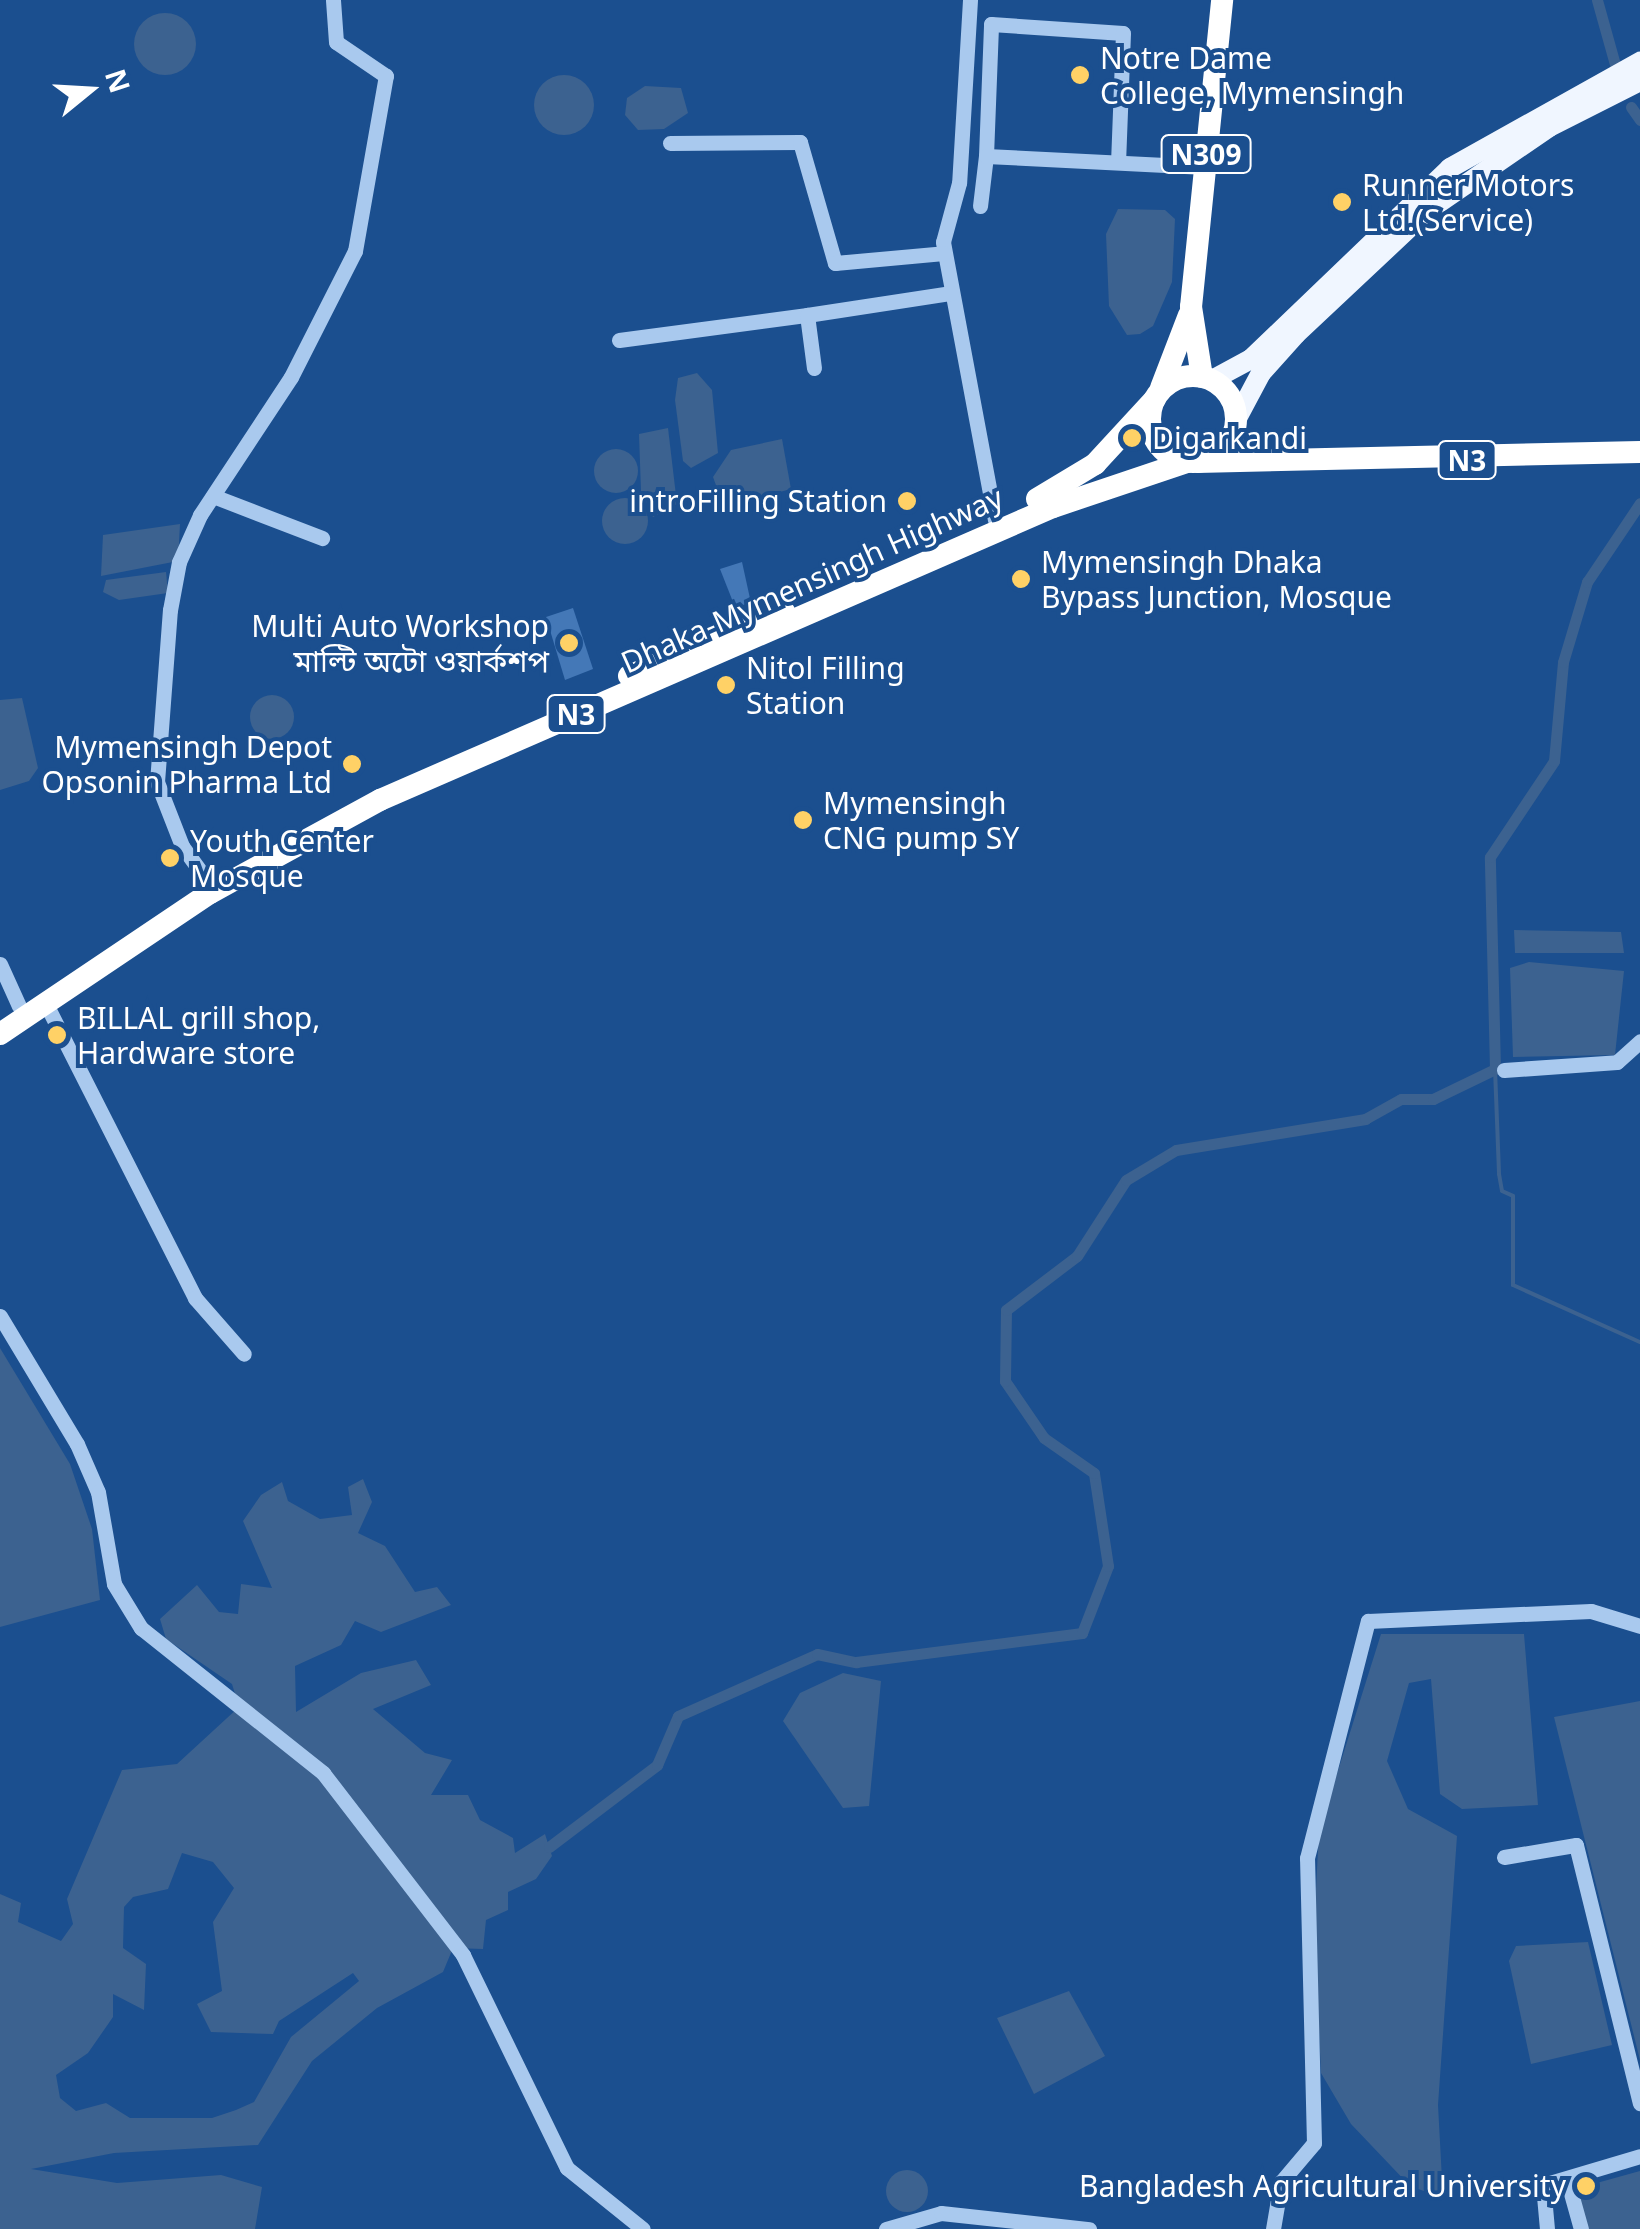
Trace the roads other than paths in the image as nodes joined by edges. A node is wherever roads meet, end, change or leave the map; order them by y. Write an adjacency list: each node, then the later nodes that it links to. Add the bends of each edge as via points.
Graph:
1 (333, 0): 23 (street, via 336,42 386,76 355,251 291,376)
2 (970, 0): 11 (street, via 959,184)
3 (1222, 0): 9 (highway, N309)
4 (1640, 62): 17 (main road, via 1450,168 1251,359)
5 (1640, 81): 19 (main road, via 1549,127 1427,212 1296,334 1261,374)
6 (670, 143): 11 (street, via 800,142 835,263)
7 (986, 156): 8 (street); 8 (street, via 991,24 1123,33); 10 (street)
8 (1118, 162): 9 (street)
9 (1205, 167): 13 (highway, N309)
10 (980, 206)
11 (944, 253): 12 (street)
12 (951, 293): 14 (street); 24 (street)
13 (1191, 307): 17 (highway, N309); 18 (highway, N309)
14 (807, 315): 15 (street); 16 (street)
15 (619, 340)
16 (814, 368)
17 (1207, 378): 18 (highway, N3, via 1180,378); 19 (highway, N3, via 1228,393)
18 (1157, 396): 21 (highway, via 1155,440); 24 (highway, Dhaka-Mymensingh Highway / N3, via 1095,464)
19 (1236, 424): 21 (highway, N3, via 1226,448); 22 (highway, N3, via 1260,452)
20 (1640, 452): 22 (highway, N3)
21 (1192, 462): 22 (highway, N3); 28 (highway, Dhaka-Mymensingh Highway / N3, via 1053,507 380,800 210,893)
22 (1294, 462)
23 (213, 496): 25 (street); 26 (street, via 178,562 157,782 182,846)
24 (995, 520): 26 (highway, Dhaka-Mymensingh Highway / N3, via 388,780)
25 (322, 538)
26 (206, 879): 29 (highway, Dhaka-Mymensingh Highway / N3)
27 (0, 964): 29 (street)
28 (46, 1004): 30 (highway, Dhaka-Mymensingh Highway / N3); 34 (street, via 195,1298)
29 (9, 1013)
30 (0, 1034)
31 (1640, 1041): 32 (street, via 1617,1062)
32 (1504, 1070)
33 (0, 1316): 40 (street, via 78,1444 98,1492 114,1584 141,1628 323,1773 463,1955 567,2168)
34 (244, 1354)
35 (1640, 1626): 43 (street, via 1591,1611 1368,1621 1308,1858 1314,2143 1281,2182)
36 (1504, 1857): 37 (street, via 1576,1846)
37 (1640, 2103)
38 (1640, 2156): 39 (street)
39 (1566, 2179): 44 (street, via 1543,2186); 45 (street)
40 (643, 2229)
41 (886, 2229): 42 (street, via 941,2213)
42 (1089, 2229)
43 (1273, 2229)
44 (1547, 2229)
45 (1581, 2229)

